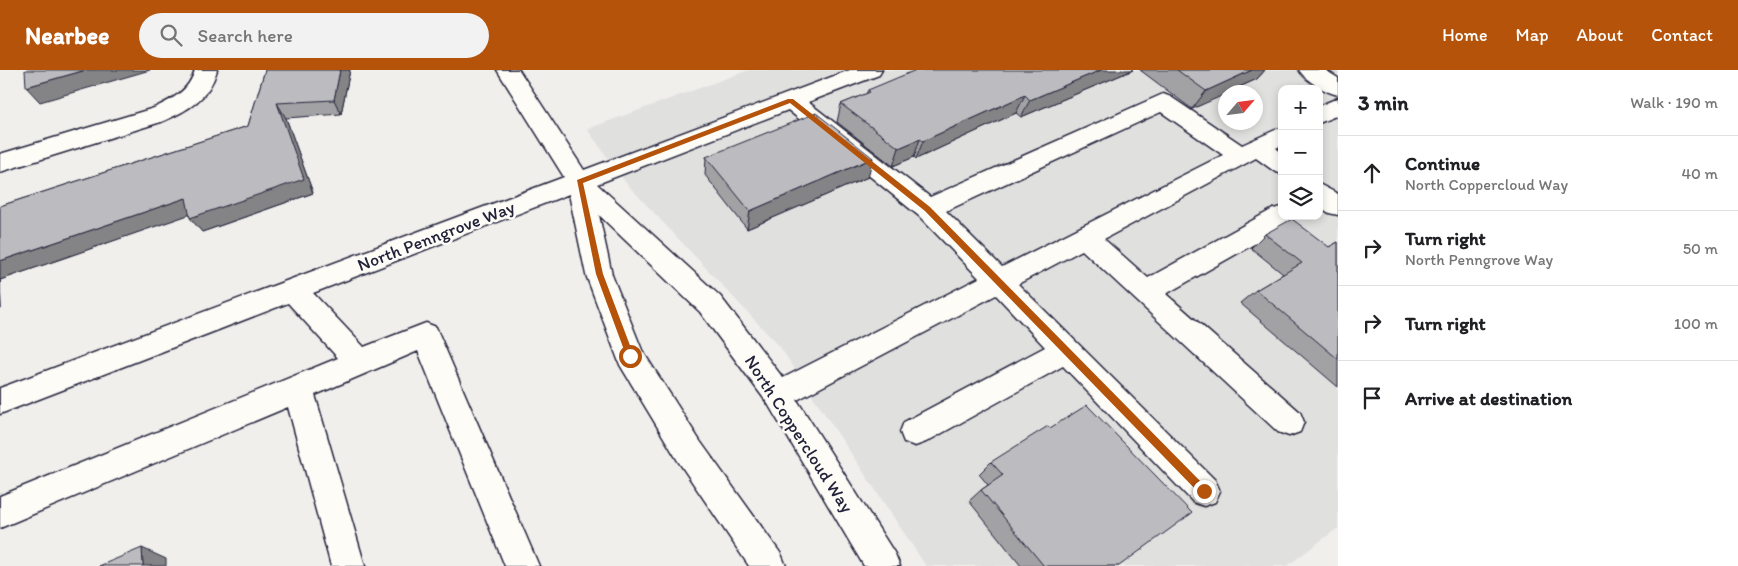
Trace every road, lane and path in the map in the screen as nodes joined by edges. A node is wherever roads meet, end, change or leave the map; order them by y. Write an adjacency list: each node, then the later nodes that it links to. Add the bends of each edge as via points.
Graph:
1 (206, 70): 12 (street, via 195,94 175,108)
2 (508, 70): 13 (street, North Coppercloud Way)
3 (871, 70): 6 (street, North Penngrove Way)
4 (1310, 70): 5 (street)
5 (1338, 88)
6 (791, 100): 13 (street, North Penngrove Way); 14 (street)
7 (1338, 106): 8 (street)
8 (1323, 113)
9 (1278, 137): 10 (street)
10 (1249, 152): 11 (street); 14 (street, via 1163,102); 16 (street)
11 (1278, 163)
12 (0, 164)
13 (580, 182): 18 (street, North Penngrove Way); 23 (street, North Coppercloud Way, via 710,304); 31 (street, North Coppercloud Way, via 600,274 630,356 689,451)
14 (928, 209): 17 (street)
15 (1278, 218): 19 (street)
16 (1085, 237): 17 (street); 19 (street)
17 (997, 282): 20 (street); 23 (street)
18 (293, 290): 21 (street); 24 (street, North Penngrove Way)
19 (1146, 292): 25 (street)
20 (1065, 350): 26 (street); 27 (street)
21 (359, 362): 22 (street); 30 (street, via 426,335)
22 (298, 389): 28 (street); 29 (street)
23 (778, 395): 32 (street, North Coppercloud Way)
24 (0, 401)
25 (1289, 422)
26 (914, 432)
27 (1204, 491)
28 (0, 512)
29 (348, 566)
30 (522, 566)
31 (769, 566)
32 (883, 566)

